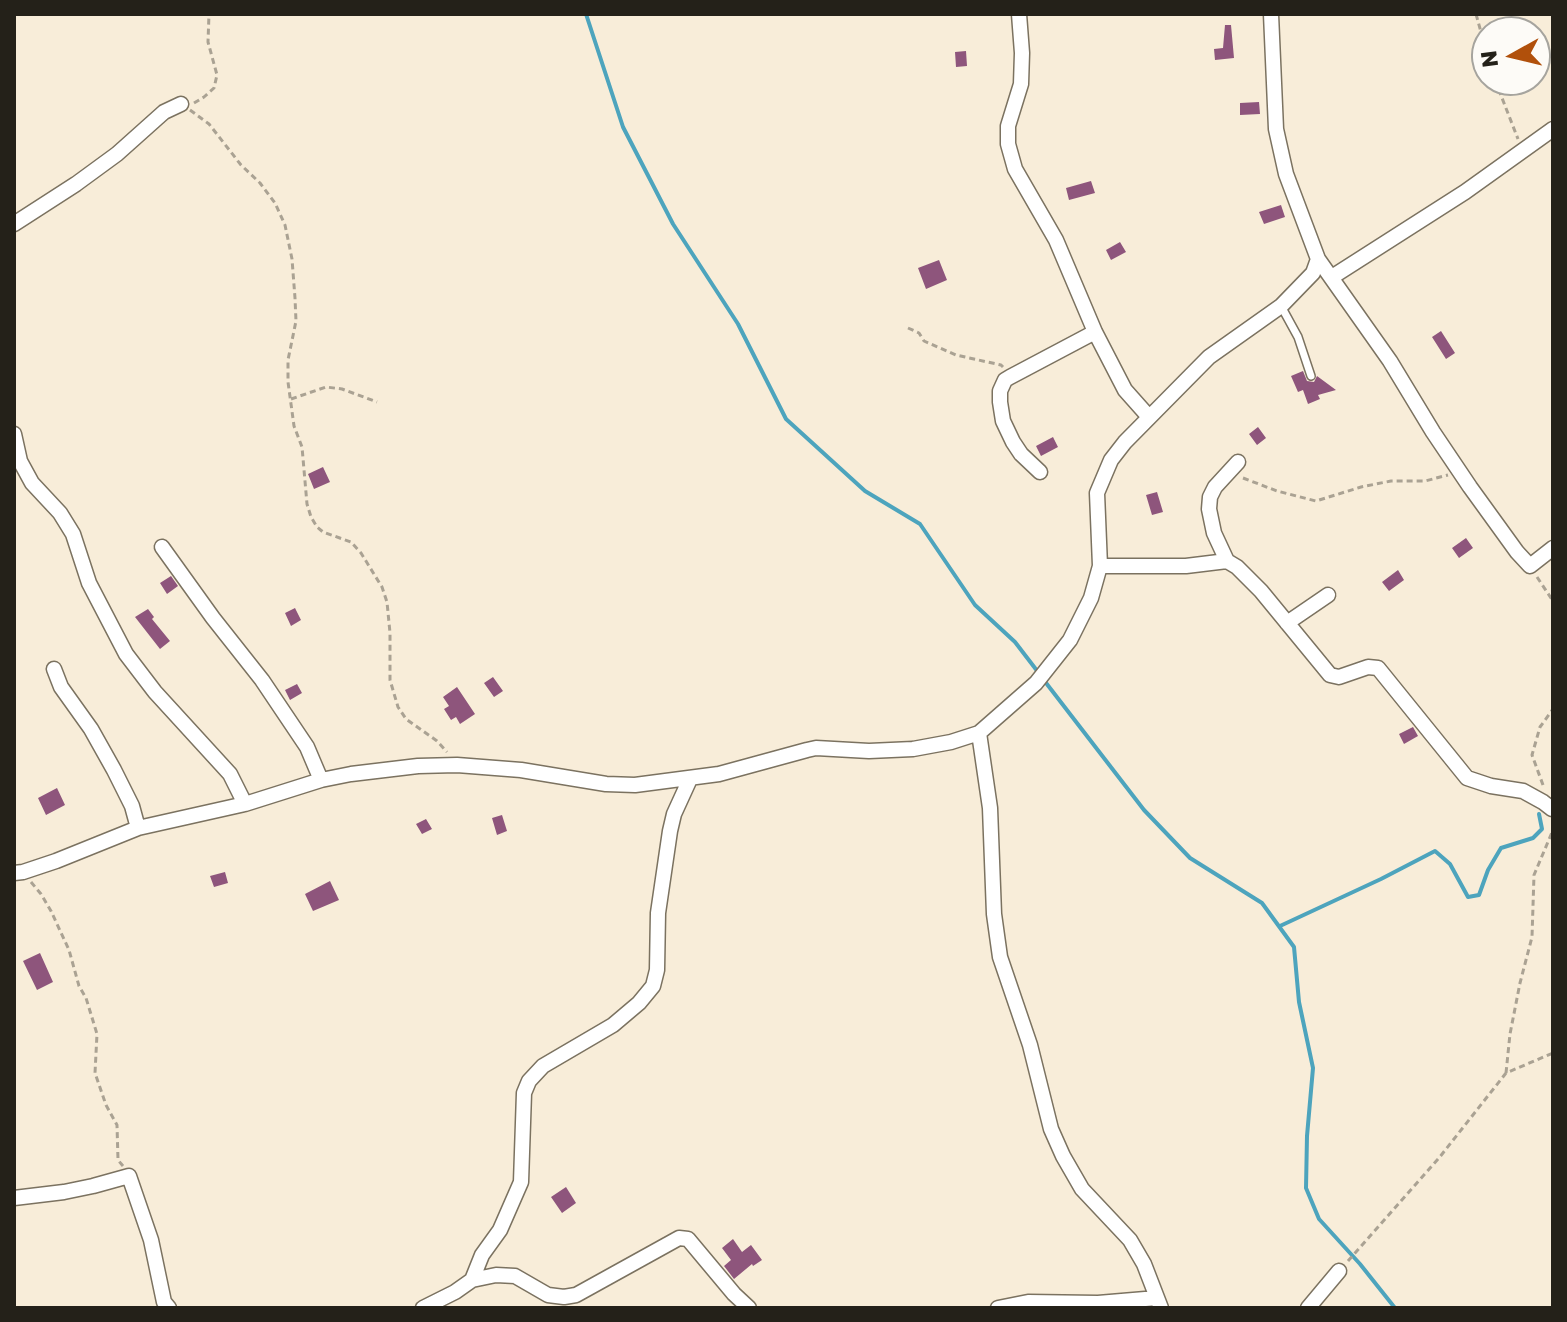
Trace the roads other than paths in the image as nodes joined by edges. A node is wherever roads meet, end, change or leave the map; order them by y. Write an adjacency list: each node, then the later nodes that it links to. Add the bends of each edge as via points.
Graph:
1 (1019, 14): 9 (street, via 1021,84 1008,144 1015,169 1056,240)
2 (1271, 14): 6 (street, via 1276,129 1286,174)
3 (181, 104): 5 (street)
4 (1553, 129): 7 (street)
5 (14, 224)
6 (1318, 259): 7 (street); 8 (street, via 1313,273)
7 (1332, 277): 16 (street, via 1517,552 1530,566)
8 (1281, 306): 10 (lane); 11 (street, via 1209,357)
9 (1095, 332): 11 (street, via 1125,390); 14 (street, via 1005,380 1000,391 1003,421 1013,442)
10 (1311, 376)
11 (1149, 417): 18 (street, via 1111,460 1097,493)
12 (14, 434): 25 (street, via 32,483 73,534 89,583 126,654 230,774)
13 (1233, 466): 17 (street, via 1215,487 1209,509)
14 (1040, 472)
15 (162, 547): 24 (street, via 262,680 307,747)
16 (1553, 548)
17 (1227, 561): 18 (street); 20 (street)
18 (1100, 566): 22 (street, via 1070,640 1036,683)
19 (1328, 595): 20 (street)
20 (1287, 623): 26 (street, via 1330,675 1378,668 1467,778 1523,791)
21 (54, 669): 27 (street, via 114,770)
22 (979, 733): 23 (street, via 913,749 816,748); 32 (street, via 1000,957 1051,1129 1082,1189 1130,1240)
23 (690, 779): 24 (street, via 606,784 457,765); 31 (street, via 670,831 653,986 613,1025 543,1066 529,1081 524,1093 521,1182)
24 (321, 780): 25 (street)
25 (245, 804): 27 (street)
26 (1552, 809)
27 (138, 828): 28 (street)
28 (18, 873)
29 (14, 1198): 33 (street, via 129,1176)
30 (1339, 1271): 37 (street)
31 (472, 1280): 34 (street); 35 (street, via 515,1276 548,1295 576,1295 679,1238 688,1239)
32 (1159, 1303): 36 (street, via 1028,1302)
33 (169, 1308)
34 (423, 1308)
35 (749, 1308)
36 (998, 1308)
37 (1308, 1308)

